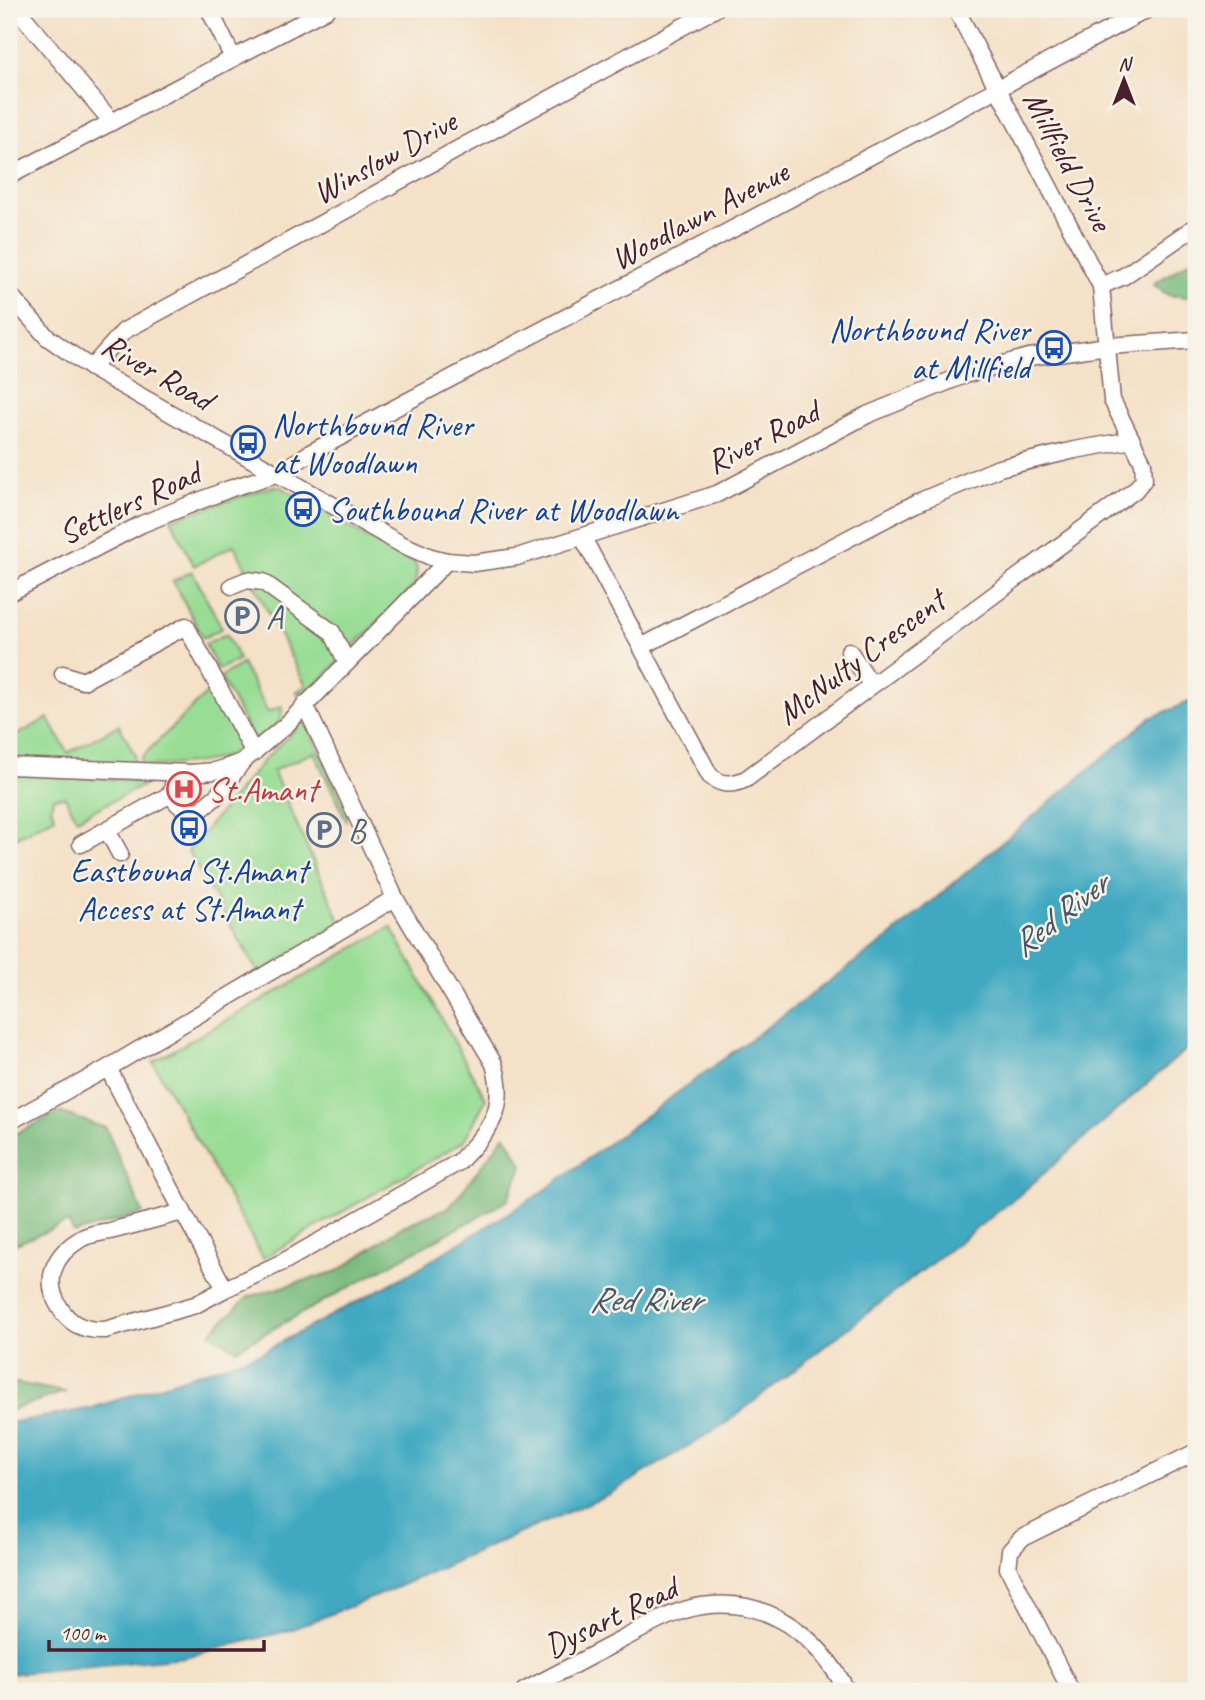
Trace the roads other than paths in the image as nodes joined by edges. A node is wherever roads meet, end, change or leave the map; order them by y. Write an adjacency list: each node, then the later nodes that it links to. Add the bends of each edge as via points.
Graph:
1 (17, 9): 9 (street)
2 (209, 9): 7 (street)
3 (327, 9): 7 (street)
4 (715, 9): 16 (street, Winslow Drive, via 124,331)
5 (956, 9): 8 (street, Millfield Drive)
6 (1148, 9): 8 (street, Woodlawn Avenue)
7 (233, 58): 9 (street)
8 (998, 90): 12 (street, Millfield Drive); 18 (street, Woodlawn Avenue)
9 (112, 122): 10 (street)
10 (9, 176)
11 (1196, 226): 12 (street, via 1124,276)
12 (1101, 286): 15 (street, Millfield Drive)
13 (9, 293): 16 (street, River Road, via 47,337)
14 (1196, 340): 15 (street, River Road)
15 (1108, 346): 17 (street, McNulty Crescent, via 1112,400); 19 (street, River Road, via 1029,357 964,375 867,415 717,494)
16 (91, 368): 18 (street, River Road)
17 (1132, 440): 23 (street, via 999,468 930,497); 27 (street, McNulty Crescent, via 1143,463 1144,479 1135,490)
18 (279, 473): 20 (street, River Road, via 401,544); 22 (street, Settlers Road, via 142,524)
19 (583, 538): 20 (street, River Road, via 495,562); 23 (street, McNulty Crescent)
20 (447, 561): 25 (street)
21 (233, 586): 25 (street, via 247,580 263,583 332,632)
22 (9, 593)
23 (643, 646): 27 (street, McNulty Crescent, via 710,776 726,784 746,779)
24 (849, 651): 27 (street)
25 (347, 663): 28 (street)
26 (63, 674): 29 (street, via 83,681 186,626)
27 (871, 684)
28 (305, 705): 29 (street); 36 (street)
29 (248, 758): 31 (street, via 215,771); 32 (street, via 218,795 198,811 186,810)
30 (9, 766): 31 (street)
31 (190, 773): 32 (street, via 173,785)
32 (172, 794): 33 (street)
33 (107, 830): 34 (street); 35 (street)
34 (80, 844)
35 (120, 854)
36 (395, 898): 37 (street); 40 (street, via 494,1064 500,1105 492,1124 451,1166 283,1262)
37 (108, 1068): 38 (street); 39 (street)
38 (9, 1122)
39 (183, 1212): 40 (street); 40 (street, via 81,1238 66,1249 50,1276 51,1292 60,1309 73,1323 105,1330 195,1305)
40 (225, 1289)
41 (1196, 1452): 44 (street, via 1022,1538 1010,1551 1008,1568)
42 (524, 1691): 43 (street, Dysart Road, via 664,1617 722,1604 765,1611 789,1623 826,1656)
43 (847, 1691)
44 (1071, 1691)

